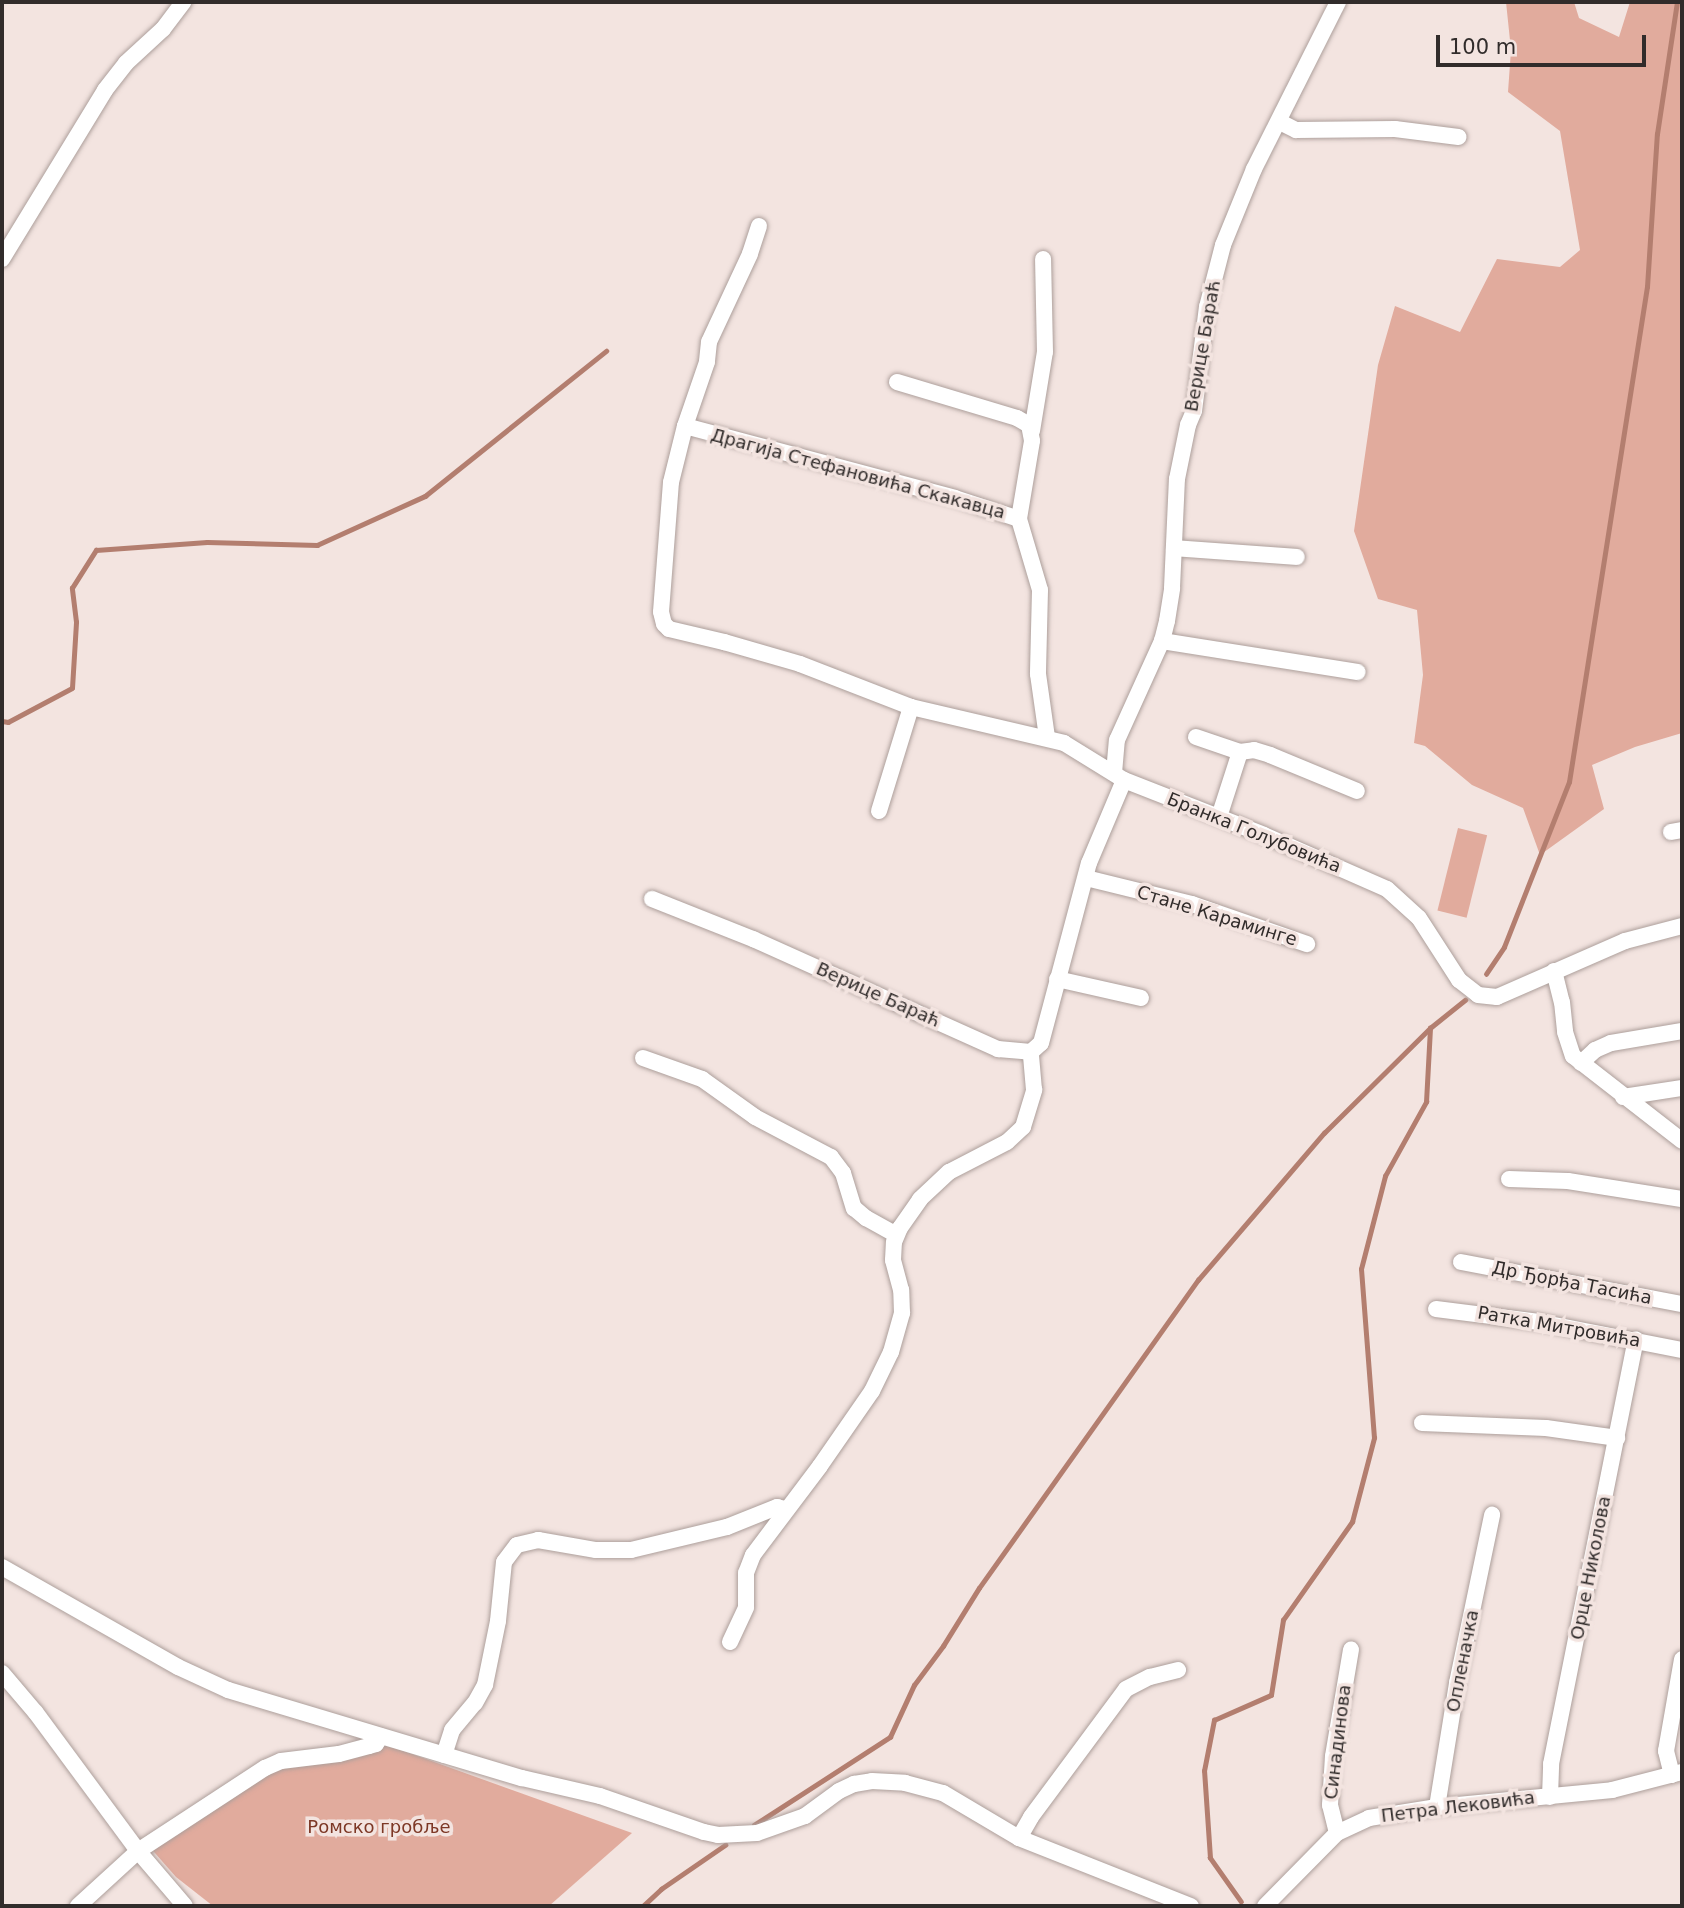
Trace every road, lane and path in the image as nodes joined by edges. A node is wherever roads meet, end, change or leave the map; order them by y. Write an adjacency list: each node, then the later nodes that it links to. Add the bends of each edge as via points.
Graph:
1 (183, 2): 6 (street, via 105,90)
2 (1338, 2): 3 (street, Верице Бараћ)
3 (1280, 122): 4 (street, via 1296,130 1395,129); 12 (street, Верице Бараћ, via 1238,204 1212,287 1194,411 1177,479)
4 (1458, 137)
5 (759, 226): 9 (street, via 713,330)
6 (2, 259)
7 (1044, 259): 10 (street, via 1045,352)
8 (897, 382): 10 (street, via 1017,418)
9 (685, 426): 11 (street, Драгија Стефановића Скакавца); 16 (street, Бранка Голубовића, via 671,482 662,612 667,627 800,664)
10 (1032, 431): 11 (street)
11 (1019, 519): 17 (street, Драгија Стефановића Скакавца, via 1040,590 1038,674)
12 (1174, 548): 13 (street); 14 (street, Верице Бараћ)
13 (1297, 557)
14 (1162, 641): 15 (street); 20 (street, Верице Бараћ, via 1122,724 1117,740)
15 (1358, 672)
16 (911, 707): 17 (street, Бранка Голубовића); 22 (street)
17 (1046, 737): 20 (street, Бранка Голубовића, via 1080,751)
18 (1196, 737): 19 (street)
19 (1240, 752): 21 (street, via 1270,755); 23 (street)
20 (1119, 776): 23 (street, Бранка Голубовића); 24 (street, Верице Бараћ)
21 (1357, 791)
22 (879, 811)
23 (1219, 817): 28 (street, Бранка Голубовића, via 1387,889 1419,918 1459,981 1478,995 1497,998)
24 (1086, 878): 27 (street, Стане Караминге, via 1192,904); 29 (street, Верице Бараћ)
25 (652, 899): 32 (street, Верице Бараћ, via 998,1049)
26 (1682, 926): 28 (street, Бранка Голубовића, via 1625,941)
27 (1307, 944)
28 (1554, 971): 34 (street, via 1568,1048)
29 (1057, 978): 30 (street); 32 (street, Верице Бараћ, via 1041,1043)
30 (1141, 998)
31 (1682, 1031): 34 (street, via 1611,1043)
32 (1031, 1052): 40 (street, via 1034,1090 1023,1127 1007,1142 969,1159 940,1180 915,1206)
33 (643, 1058): 40 (street, via 702,1079 755,1118 831,1157 843,1173 854,1208)
34 (1581, 1063): 36 (street)
35 (1682, 1088): 36 (street)
36 (1623, 1097): 37 (street)
37 (1680, 1135)
38 (1509, 1179): 39 (street, via 1568,1181)
39 (1682, 1199)
40 (897, 1235): 48 (street, via 893,1260 902,1313 891,1352 872,1391)
41 (1461, 1262): 42 (street, Др Ђорђа Тасића)
42 (1682, 1304)
43 (1436, 1309): 44 (street, Ратка Митровића)
44 (1636, 1339): 45 (street, Ратка Митровића); 47 (street, Орце Николова)
45 (1682, 1350)
46 (1422, 1423): 47 (street, via 1546,1428)
47 (1617, 1438): 59 (street, Орце Николова, via 1551,1764)
48 (785, 1508): 51 (street, via 748,1563 746,1606); 57 (street, via 631,1550 596,1550 538,1540 517,1545 504,1562 485,1685 452,1731)
49 (1492, 1515): 60 (street, Опленачка)
50 (2, 1567): 56 (street, via 205,1681)
51 (730, 1642)
52 (1351, 1650): 61 (street, Синадинова, via 1333,1756 1330,1805)
53 (1682, 1658): 58 (street, via 1666,1751)
54 (1178, 1670): 62 (street, via 1126,1689)
55 (2, 1673): 63 (street)
56 (381, 1737): 57 (street); 63 (street, via 376,1744 349,1752 281,1761 265,1768)
57 (444, 1755): 62 (street, via 600,1796 704,1832 742,1835 776,1828 806,1816 839,1791 872,1781 928,1787)
58 (1677, 1774): 59 (street, Петра Лековића, via 1612,1790)
59 (1550, 1797): 60 (street, Петра Лековића)
60 (1437, 1807): 61 (street, Петра Лековића, via 1369,1818)
61 (1338, 1833): 67 (street, Петра Лековића)
62 (1019, 1838): 66 (street)
63 (138, 1850): 64 (street); 65 (street)
64 (78, 1906)
65 (185, 1906)
66 (1191, 1906)
67 (1265, 1906)

